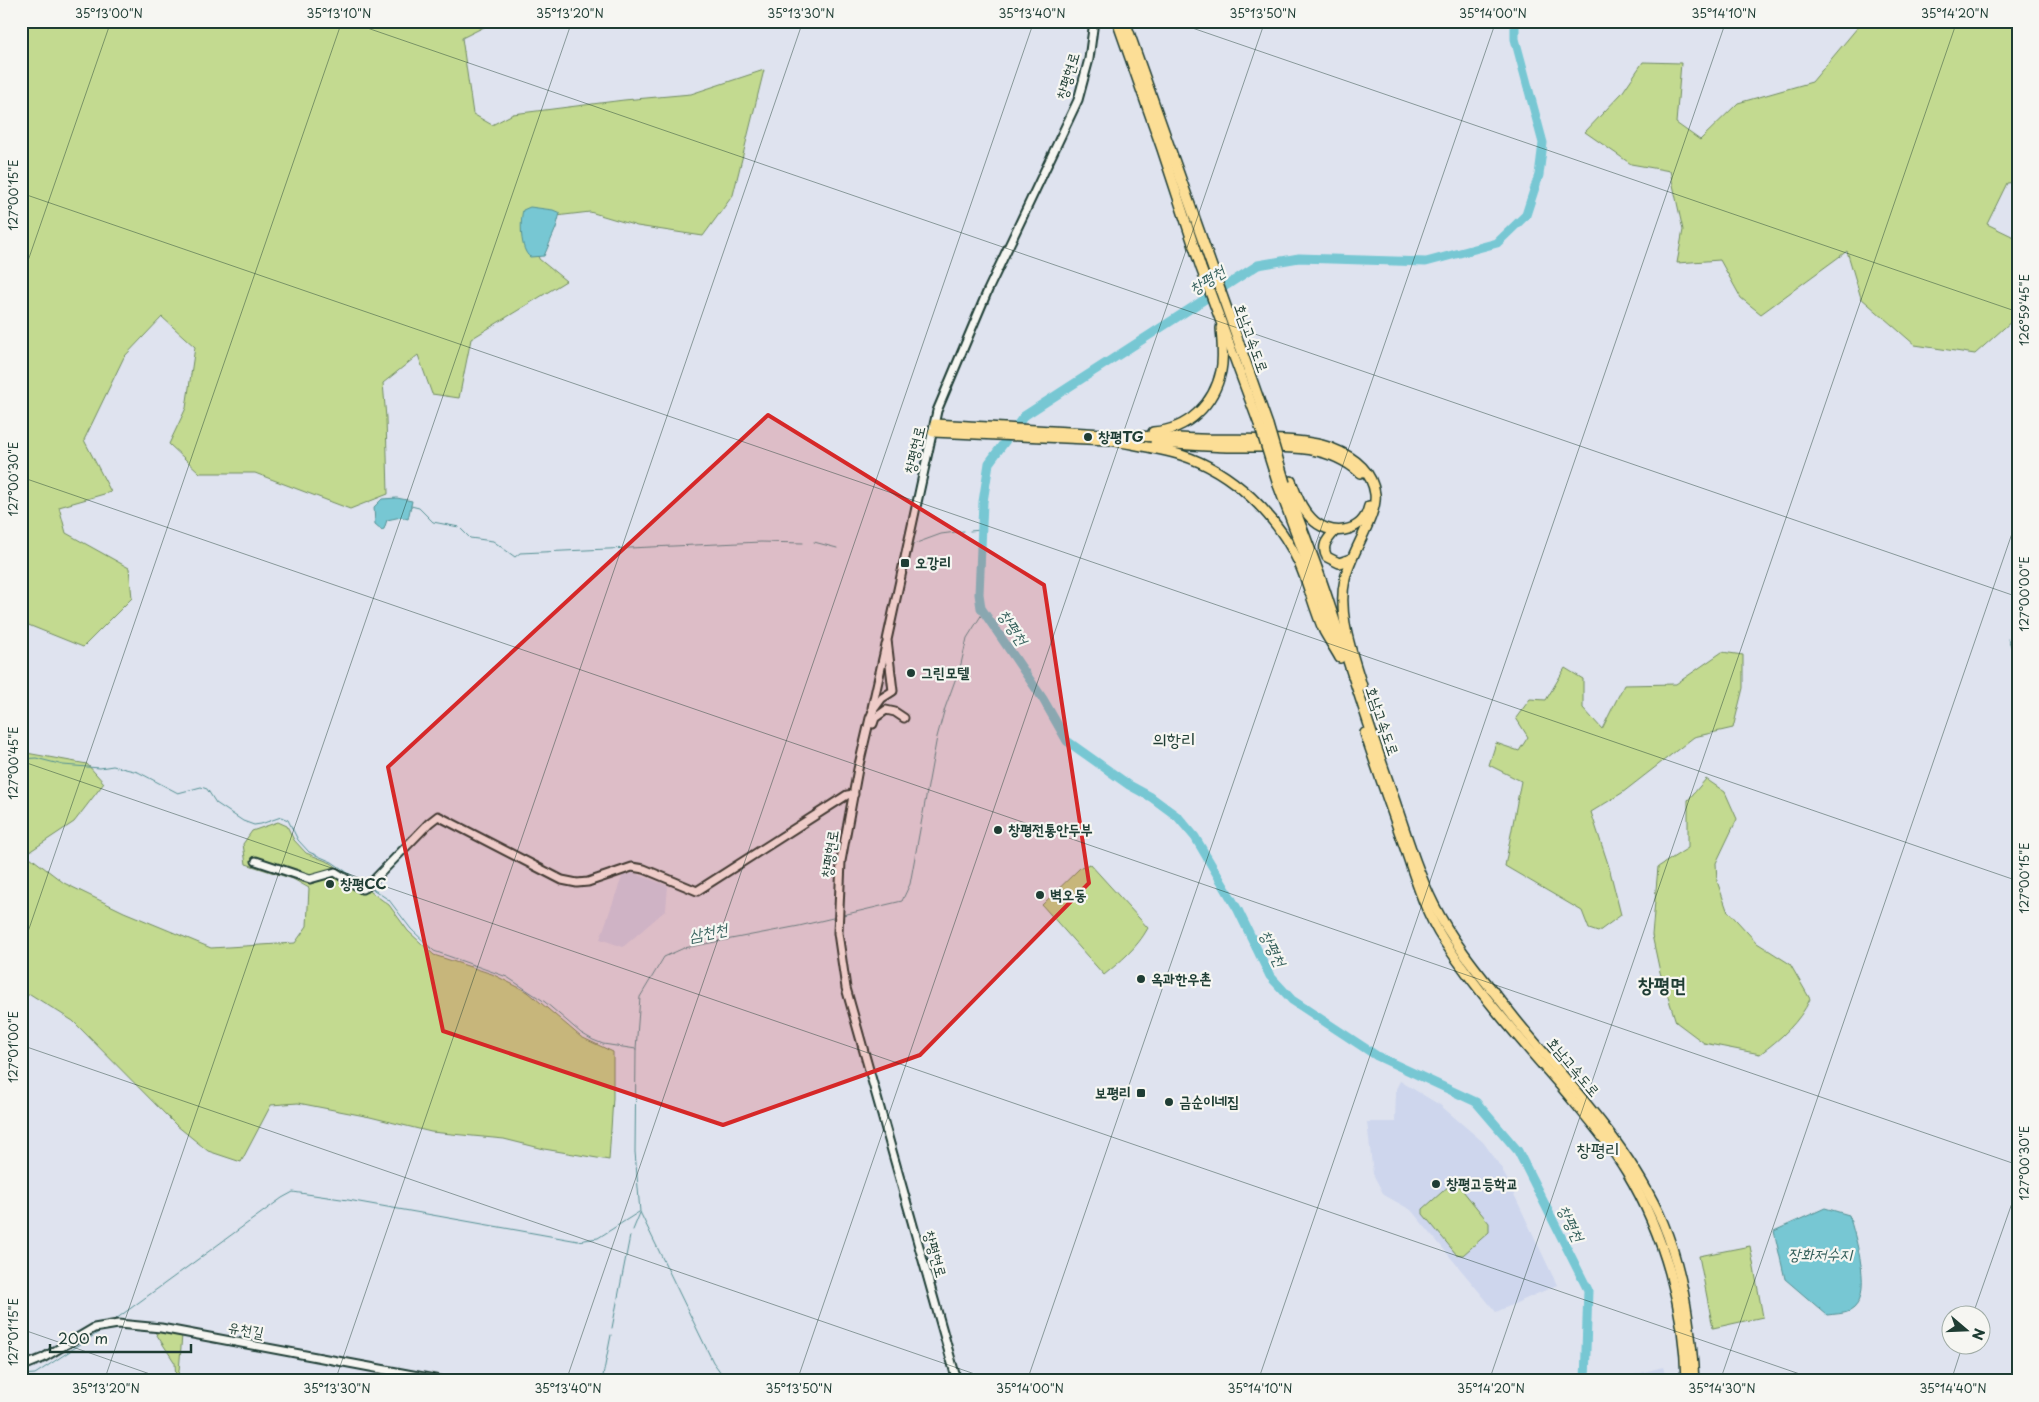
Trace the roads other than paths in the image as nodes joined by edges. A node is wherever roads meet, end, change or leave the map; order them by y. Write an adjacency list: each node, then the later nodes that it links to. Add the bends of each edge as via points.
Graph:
1 (1094, 21): 7 (main road, 창평현로, via 1089,59 1078,100 974,322 943,395)
2 (1117, 21): 4 (highway, 호남고속도로)
3 (1125, 21): 4 (highway, 호남고속도로)
4 (1205, 265): 5 (highway, 호남고속도로)
5 (1224, 317): 6 (highway, 호남고속도로); 8 (highway, via 1221,370 1215,389 1198,413 1168,430)
6 (1264, 426): 9 (highway, 호남고속도로, bridge); 9 (highway, bridge)
7 (934, 428): 8 (highway, via 1059,430); 8 (highway, via 984,436); 12 (main road, 창평현로)
8 (1110, 438): 10 (highway, via 1321,451 1352,466 1362,475 1370,498 1362,521 1354,528); 11 (highway, via 1295,441 1329,447 1346,454 1365,470 1376,496 1373,512); 13 (highway, via 1182,455 1202,463 1243,490 1282,533 1298,561 1325,632)
9 (1285, 483): 10 (highway, via 1311,519); 13 (highway, 호남고속도로); 16 (highway, 호남고속도로, via 1330,604)
10 (1334, 532): 11 (highway, via 1324,546 1327,557 1338,563)
11 (1351, 559): 16 (highway, via 1344,588 1345,618 1347,636 1366,700)
12 (887, 640): 14 (main road); 14 (main road, 창평현로, via 893,691 882,698)
13 (1340, 658): 20 (highway, 호남고속도로, via 1414,876 1443,940 1508,1024 1590,1120)
14 (870, 718): 17 (main road, 창평현로)
15 (904, 718): 17 (main road, via 886,710 880,713)
16 (1369, 726): 20 (highway, 호남고속도로, via 1420,869 1448,931 1630,1163)
17 (861, 754): 18 (main road, 창평현로)
18 (854, 794): 19 (main road, via 847,795 697,891 637,867 588,882 562,880 438,816 362,889 335,872 310,879); 24 (main road, 창평현로, via 841,861 838,902 838,930 846,988)
19 (256, 861)
20 (1648, 1204): 21 (highway, 호남고속도로, via 1662,1222)
21 (1669, 1254): 25 (highway, 호남고속도로, via 1683,1333); 26 (highway, 호남고속도로, via 1691,1334)
22 (21, 1367): 23 (main road, 유천길, via 44,1358 94,1328 127,1324)
23 (445, 1381)
24 (957, 1381)
25 (1686, 1381)
26 (1694, 1381)

